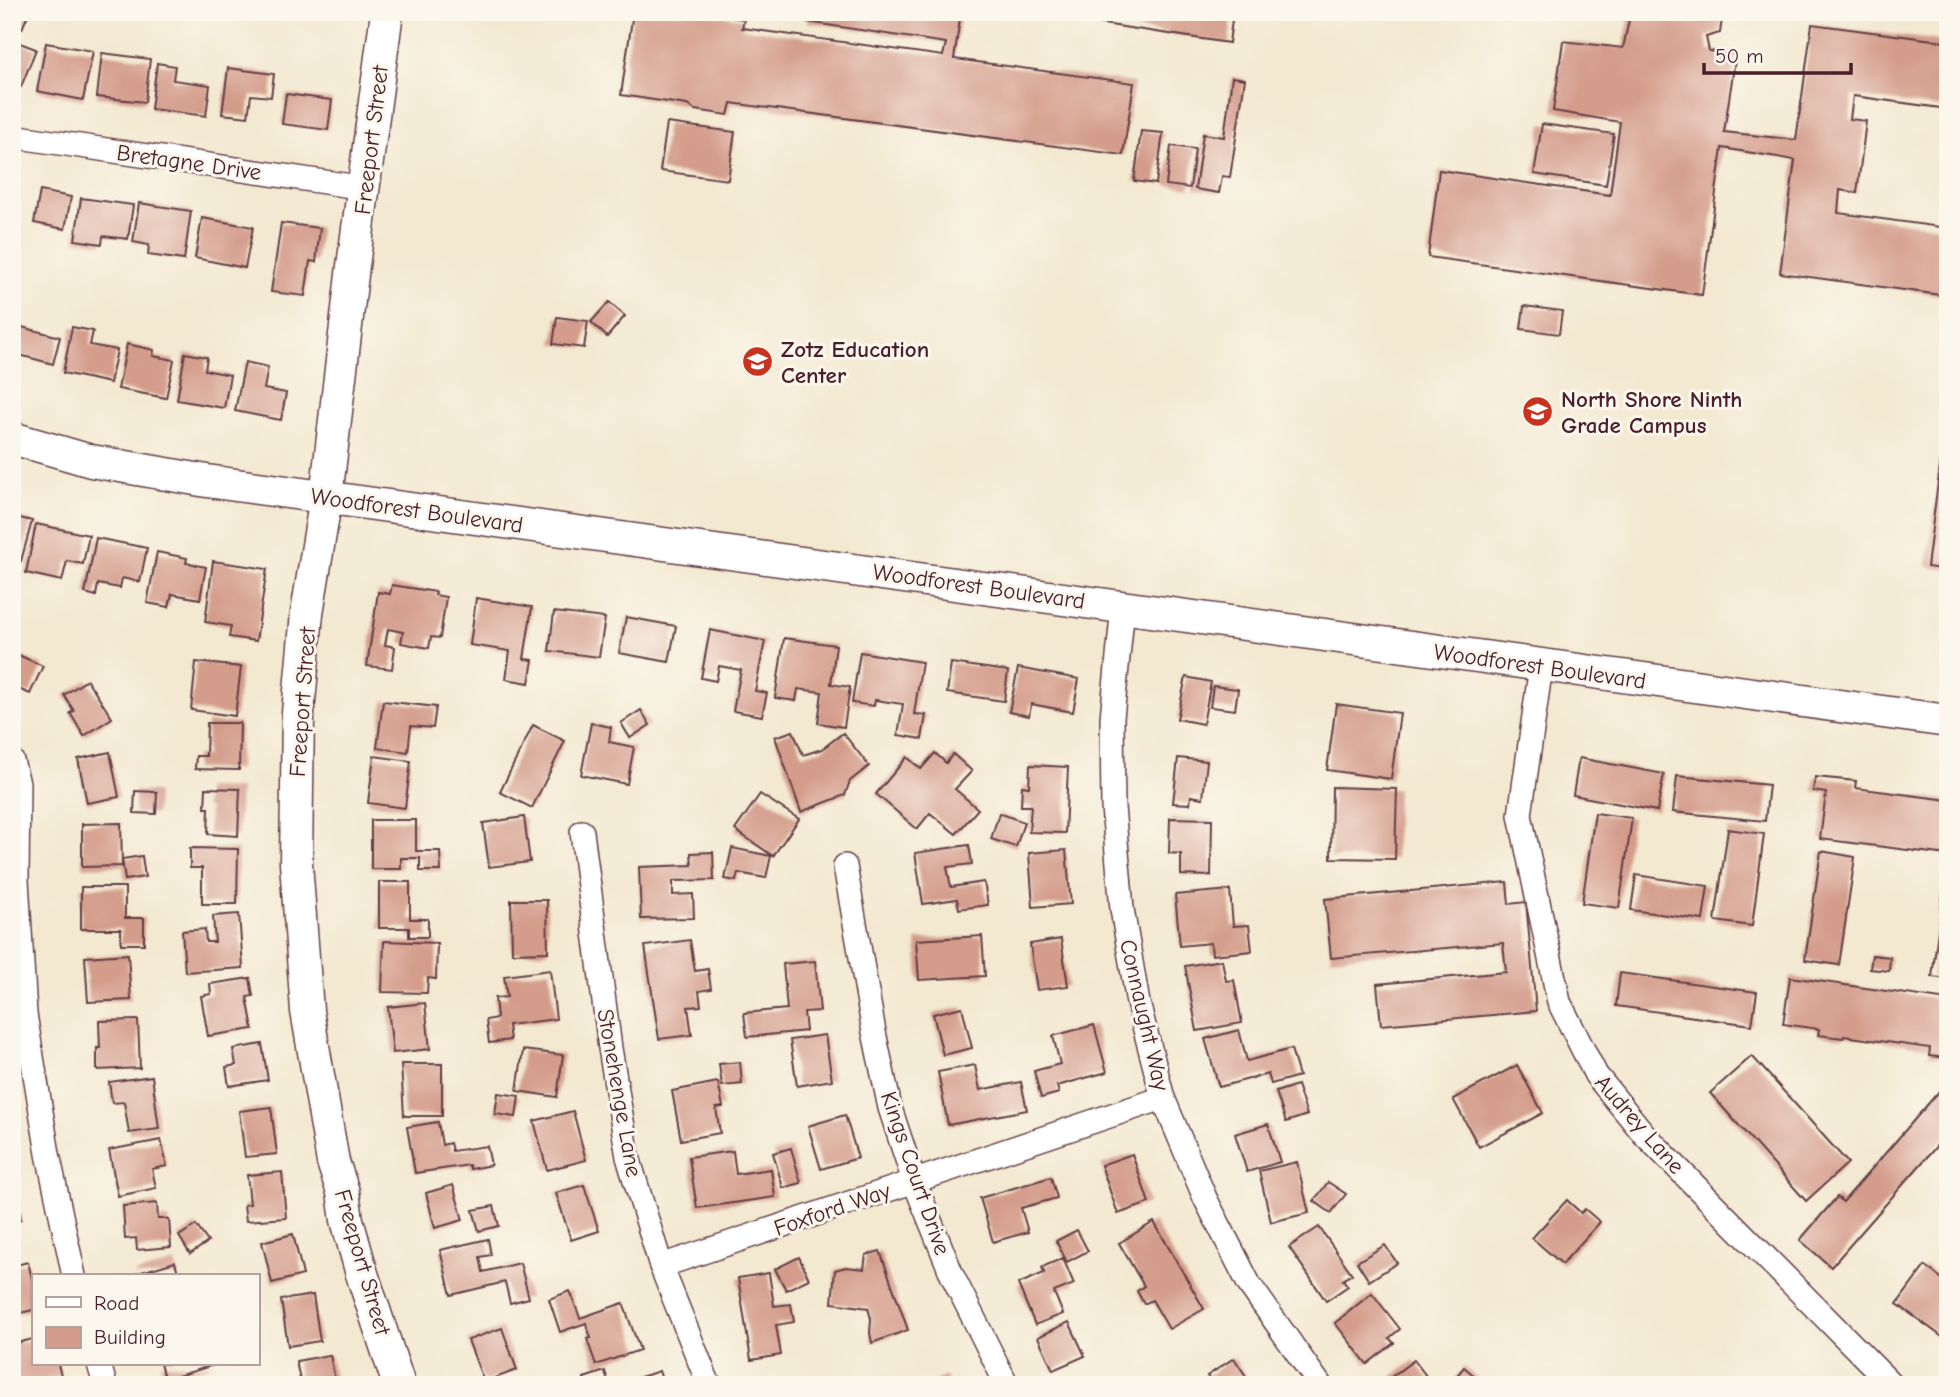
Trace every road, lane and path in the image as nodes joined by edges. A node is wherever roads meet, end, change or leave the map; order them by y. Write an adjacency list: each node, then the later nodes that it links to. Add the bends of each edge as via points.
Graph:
1 (387, 12): 3 (main road, Freeport Street)
2 (12, 136): 3 (street, Bretagne Drive)
3 (365, 188): 5 (main road, Freeport Street)
4 (12, 438): 5 (main road, Woodforest Boulevard, via 91,461)
5 (326, 498): 6 (main road, Woodforest Boulevard); 18 (main road, Freeport Street, via 307,613 298,713 296,863 307,1011 347,1220)
6 (1123, 606): 7 (main road, Woodforest Boulevard); 12 (street, Connaught Way, via 1112,718 1113,807 1122,909 1138,1003)
7 (1541, 666): 8 (main road, Woodforest Boulevard); 22 (street, Audrey Lane, via 1520,815 1559,1002 1596,1075 1644,1134)
8 (1948, 722)
9 (12, 761): 15 (street, via 18,783 17,880 27,1028)
10 (583, 832): 14 (street, Stonehenge Lane, via 628,1157)
11 (845, 866): 13 (street, Kings Court Drive, via 890,1108)
12 (1163, 1098): 13 (street, Foxford Way); 21 (street, Connaught Way, via 1205,1198 1249,1284)
13 (914, 1181): 14 (street, Foxford Way); 20 (street, Kings Court Drive, via 952,1275)
14 (661, 1266): 19 (street, Stonehenge Lane)
15 (74, 1274)
16 (100, 1366): 17 (street)
17 (105, 1385)
18 (398, 1385)
19 (709, 1385)
20 (1007, 1385)
21 (1320, 1385)
22 (1892, 1385)

